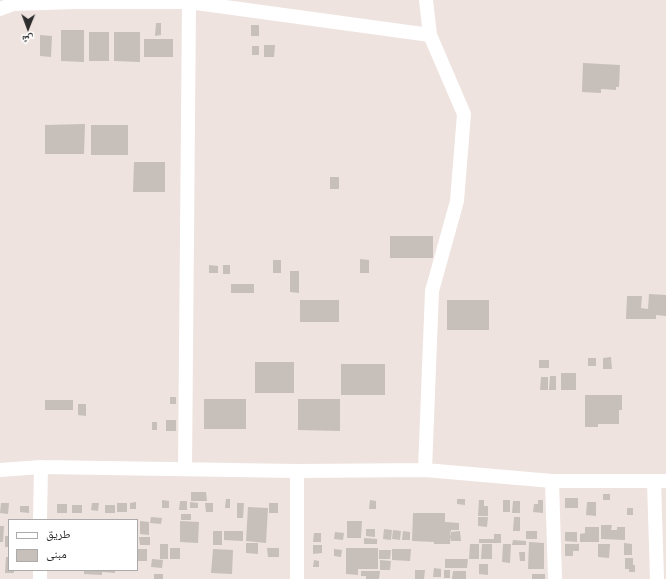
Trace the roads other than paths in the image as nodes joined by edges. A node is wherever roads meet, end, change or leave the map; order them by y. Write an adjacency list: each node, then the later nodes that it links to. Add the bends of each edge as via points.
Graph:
1 (426, 0): 4 (street)
2 (189, 2): 3 (street, via 13,4); 4 (street); 6 (street)
3 (0, 9)
4 (430, 35): 8 (street, via 464,114 458,201 432,291)
5 (41, 467): 6 (street); 7 (street); 12 (street)
6 (185, 469): 9 (street)
7 (0, 470)
8 (425, 470): 9 (street); 11 (street)
9 (297, 471): 13 (street)
10 (660, 481): 11 (street); 15 (street)
11 (552, 482): 14 (street)
12 (40, 519)
13 (297, 579)
14 (555, 579)
15 (657, 579)

